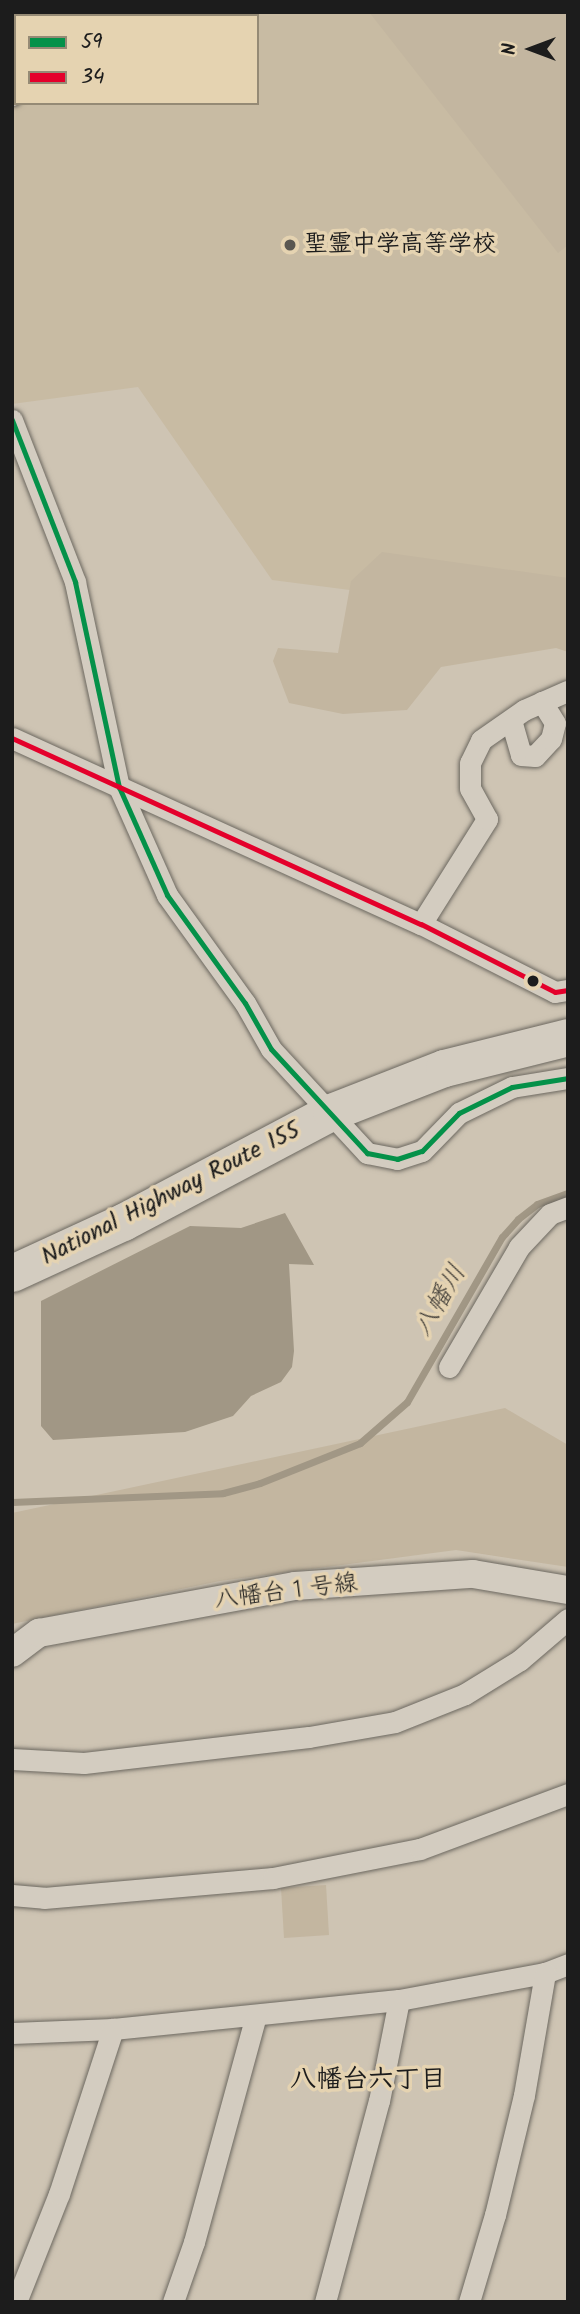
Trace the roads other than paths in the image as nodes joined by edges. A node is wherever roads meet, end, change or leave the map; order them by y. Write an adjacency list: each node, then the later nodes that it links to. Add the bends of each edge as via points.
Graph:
1 (12, 420): 6 (street, via 75,582)
2 (567, 691): 3 (street)
3 (541, 702): 4 (street); 4 (street, via 555,723 551,739 535,756 521,755)
4 (510, 720): 7 (street, via 481,740 470,763 470,788 487,819)
5 (12, 738): 6 (street)
6 (119, 788): 7 (street); 11 (street, via 167,895 245,1003 271,1049)
7 (421, 924): 8 (street, via 555,992)
8 (568, 990)
9 (568, 1037): 11 (highway, National Highway Route 155, via 443,1068)
10 (568, 1078): 11 (street, via 512,1087 459,1113 422,1152 397,1159 367,1153)
11 (331, 1112): 13 (highway, National Highway Route 155, via 123,1222)
12 (568, 1207): 14 (street, via 550,1214 519,1247)
13 (12, 1273)
14 (449, 1367)
15 (568, 1590): 17 (street, 八幡台１号線, via 473,1574 295,1586 39,1633)
16 (568, 1619): 18 (street, via 520,1660 465,1693 396,1722 310,1737 84,1763)
17 (12, 1653)
18 (12, 1759)
19 (568, 1794): 20 (street, via 419,1849 273,1878 44,1898)
20 (12, 1895)
21 (568, 1964): 22 (street)
22 (545, 1973): 23 (street); 30 (street, via 524,2095)
23 (399, 2000): 24 (street); 29 (street, via 379,2101)
24 (256, 2015): 25 (street); 28 (street, via 194,2242)
25 (113, 2029): 26 (street); 27 (street, via 59,2194)
26 (12, 2033)
27 (16, 2302)
28 (173, 2302)
29 (325, 2302)
30 (469, 2302)

